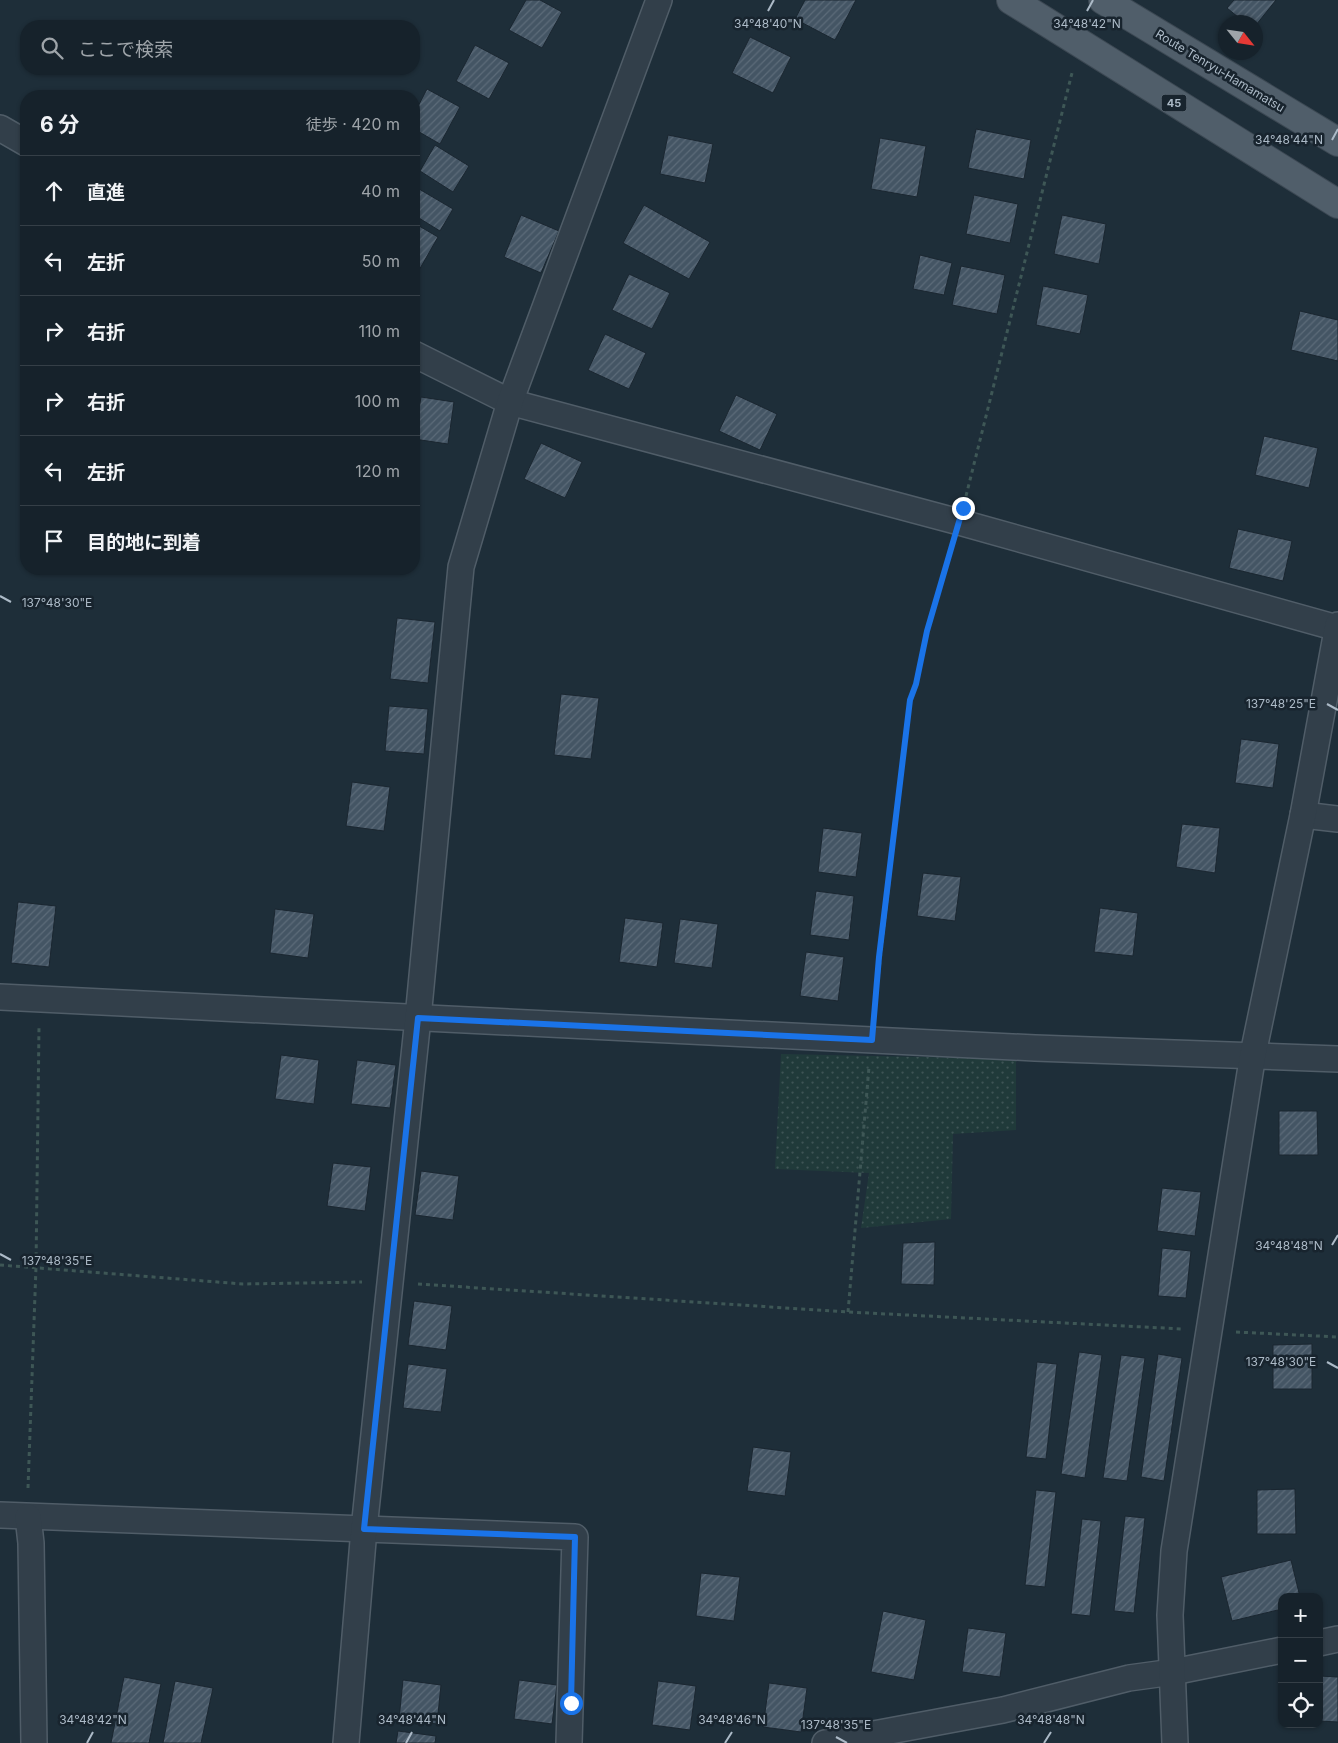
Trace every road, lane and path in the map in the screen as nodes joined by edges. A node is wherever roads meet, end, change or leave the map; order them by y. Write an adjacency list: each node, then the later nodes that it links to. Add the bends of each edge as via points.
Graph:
1 (659, 0): 10 (street)
2 (1011, 0): 4 (main road, 45)
3 (1103, 0): 7 (main road, Route Tenryu-Hamamatsu)
4 (1086, 49): 8 (main road, 45); 11 (path, via 1071,74)
5 (0, 128): 6 (street)
6 (20, 140)
7 (1338, 142)
8 (1338, 204)
9 (420, 357): 10 (street)
10 (510, 402): 11 (street); 17 (street, via 462,566)
11 (959, 522): 12 (street); 18 (path, via 910,700)
12 (1338, 627): 13 (street)
13 (1303, 815): 14 (street); 19 (street)
14 (1338, 819)
15 (0, 997): 16 (street)
16 (40, 999): 17 (street); 22 (path)
17 (418, 1018): 18 (street); 23 (street)
18 (872, 1040): 19 (street); 24 (path)
19 (1253, 1054): 20 (street); 25 (street)
20 (1338, 1059)
21 (0, 1266): 22 (path)
22 (36, 1267): 23 (path, via 243,1284); 28 (path)
23 (390, 1282): 24 (path); 29 (street)
24 (848, 1312): 25 (path)
25 (1210, 1331): 26 (path); 33 (street, via 1174,1551 1170,1615)
26 (1338, 1337)
27 (0, 1515): 28 (street)
28 (28, 1517): 29 (street); 34 (street)
29 (364, 1529): 35 (street); 36 (street, via 575,1537)
30 (1338, 1639): 31 (street)
31 (1323, 1642)
32 (1278, 1651): 33 (street)
33 (1173, 1672): 37 (street, via 1129,1678 1003,1710); 38 (street)
34 (34, 1743)
35 (346, 1743)
36 (569, 1743)
37 (826, 1743)
38 (1176, 1743)

